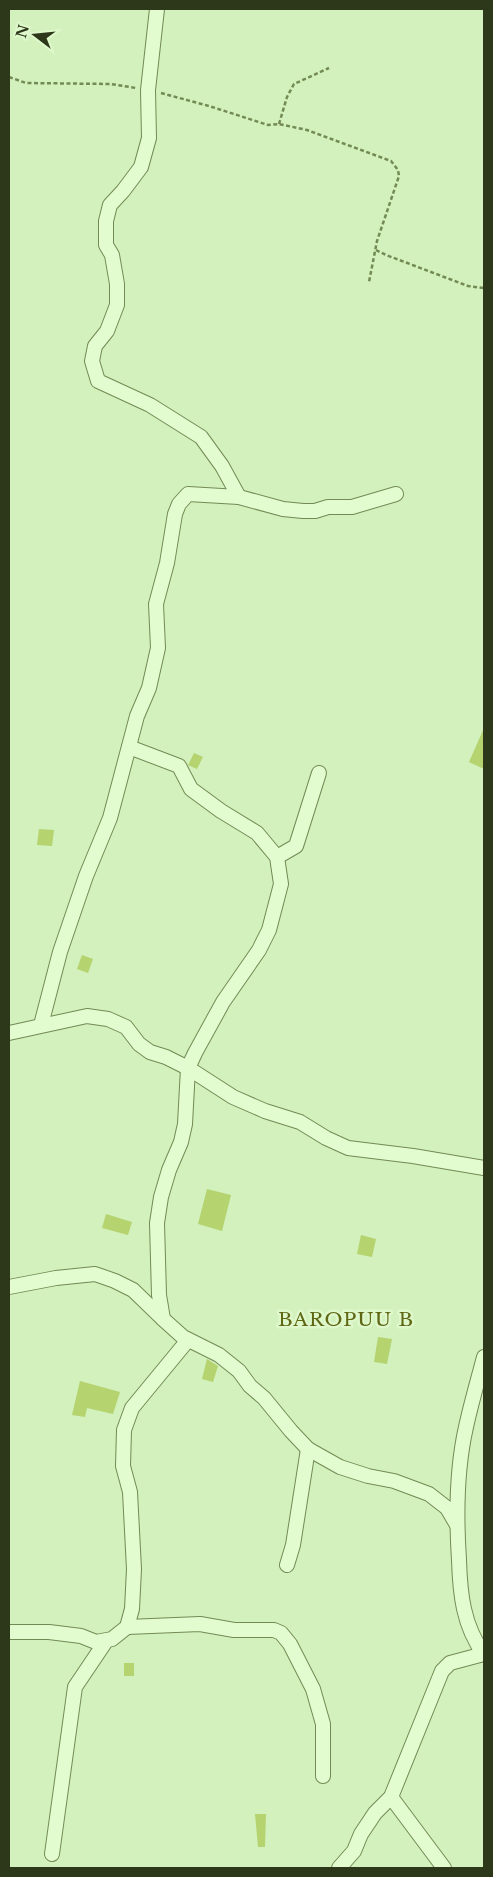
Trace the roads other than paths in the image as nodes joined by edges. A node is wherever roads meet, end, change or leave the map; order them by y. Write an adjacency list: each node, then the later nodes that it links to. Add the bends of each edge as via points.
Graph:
1 (157, 9): 3 (street, via 148,90 149,138 140,167 110,205 106,245 112,255 117,305 107,331 95,346 92,361 98,381 150,405 201,437)
2 (396, 494): 3 (street, via 352,507 303,512)
3 (240, 497): 4 (street, via 188,494 179,504 156,604 158,648 149,688)
4 (129, 747): 6 (street, via 179,766 192,790 258,833); 7 (street, via 110,818 73,912)
5 (319, 773): 6 (street, via 296,846)
6 (276, 857): 9 (street, via 281,884 269,930 223,1002)
7 (41, 1025): 8 (street); 9 (street, via 87,1016 108,1019 126,1027 150,1052)
8 (9, 1033)
9 (188, 1068): 10 (street, via 233,1096 300,1122 348,1148); 12 (street, via 185,1124 166,1179 157,1223)
10 (484, 1168)
11 (9, 1287): 12 (street, via 95,1274 133,1290)
12 (163, 1319): 13 (street)
13 (188, 1340): 15 (street, via 220,1355 239,1371); 18 (street, via 132,1408 124,1430 123,1466 130,1492 134,1569 132,1609)
14 (484, 1357): 16 (street, via 466,1426)
15 (308, 1449): 16 (street, via 340,1467 430,1494 447,1508); 17 (street)
16 (457, 1525): 21 (street, via 462,1604)
17 (287, 1565)
18 (127, 1627): 20 (street); 22 (street, via 200,1624 282,1633 313,1689 322,1724)
19 (9, 1632): 20 (street, via 49,1632 81,1636 96,1642)
20 (106, 1641): 24 (street, via 75,1687)
21 (481, 1650): 23 (street, via 480,1655 450,1663 442,1671)
22 (323, 1776)
23 (392, 1797): 25 (street, via 375,1813 354,1851); 26 (street)
24 (52, 1854)
25 (339, 1868)
26 (444, 1868)

